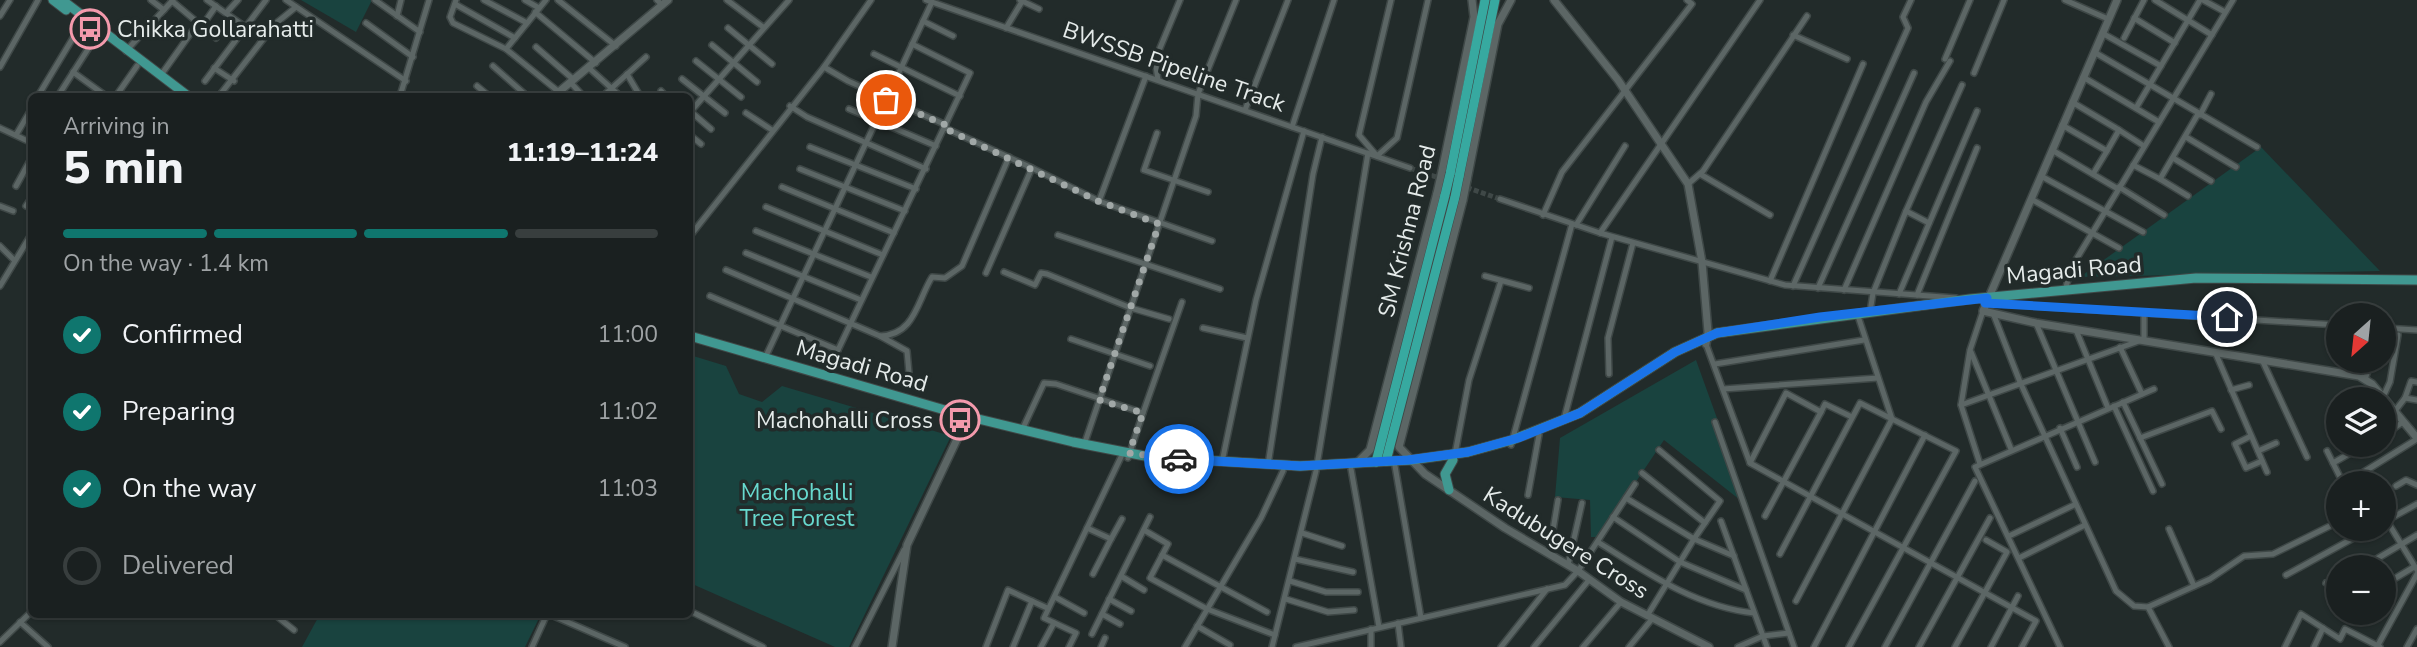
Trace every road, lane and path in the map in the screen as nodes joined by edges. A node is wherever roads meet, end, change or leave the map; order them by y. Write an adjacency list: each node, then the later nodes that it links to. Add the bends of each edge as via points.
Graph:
1 (10, 0): 55 (street)
2 (38, 0): 100 (street)
3 (53, 0): 62 (main road)
4 (62, 0): 86 (main road)
5 (150, 0): 51 (street)
6 (209, 0): 49 (street)
7 (238, 0): 54 (street)
8 (266, 0): 66 (street)
9 (375, 0): 56 (street)
10 (401, 0): 56 (street)
11 (429, 0): 70 (street)
12 (484, 0): 64 (street)
13 (525, 0): 52 (street)
14 (546, 0): 52 (street)
15 (558, 0): 83 (street)
16 (727, 0): 67 (street)
17 (789, 0): 67 (street)
18 (871, 0): 101 (street)
19 (1180, 0): 114 (street, via 1155,60)
20 (1236, 0): 140 (street)
21 (1288, 0): 152 (street)
22 (1334, 0): 163 (street)
23 (1391, 0): 187 (street, via 1359,135)
24 (1428, 0): 187 (street, via 1397,138)
25 (1472, 0): 201 (street, SM Krishna Road)
26 (1485, 0): 201 (highway, SM Krishna Road)
27 (1495, 0): 201 (highway, SM Krishna Road)
28 (1511, 0): 201 (street, SM Krishna Road, via 1498,24)
29 (1554, 0): 139 (street)
30 (1687, 0): 139 (street, via 1692,4)
31 (1760, 0): 175 (street)
32 (1970, 0): 267 (street, via 1948,60)
33 (2004, 0): 105 (street)
34 (2065, 0): 47 (street)
35 (2117, 0): 59 (street)
36 (2144, 0): 58 (street)
37 (2155, 0): 61 (street)
38 (2201, 0): 53 (street); 61 (street)
39 (2232, 0): 53 (street)
40 (173, 1): 51 (street); 65 (street)
41 (929, 1): 48 (street, BWSSB Pipeline Track); 60 (street)
42 (1021, 1): 50 (street); 68 (street)
43 (1908, 1): 262 (street, via 1903,17 1908,28)
44 (291, 2): 115 (street); 116 (street)
45 (456, 2): 77 (street); 85 (street, via 450,16 453,23)
46 (663, 2): 83 (street)
47 (2076, 2): 59 (street)
48 (945, 3): 68 (street, BWSSB Pipeline Track)
49 (216, 6): 54 (street); 65 (street)
50 (1039, 9)
51 (164, 10): 86 (street)
52 (537, 10): 64 (street); 98 (street)
53 (2225, 12): 73 (street)
54 (226, 13): 66 (street)
55 (0, 16)
56 (397, 16): 70 (street)
57 (1807, 16): 75 (street)
58 (2134, 18): 78 (street); 79 (street)
59 (2108, 19): 71 (street)
60 (923, 21): 74 (street); 81 (street)
61 (2188, 22): 73 (street); 79 (street)
62 (82, 23): 72 (main road); 123 (street)
63 (366, 23): 89 (street)
64 (527, 23): 77 (street)
65 (200, 25): 76 (street); 109 (street)
66 (244, 26): 102 (street)
67 (763, 27): 80 (street)
68 (1006, 27): 108 (street, BWSSB Pipeline Track)
69 (728, 28): 80 (street)
70 (420, 33): 89 (street)
71 (2102, 33): 87 (street); 99 (street)
72 (97, 35): 96 (main road); 104 (street)
73 (2212, 35): 146 (street)
74 (953, 36)
75 (1793, 36): 91 (street); 198 (street)
76 (216, 38)
77 (515, 38): 85 (street)
78 (2124, 38)
79 (2175, 43): 99 (street)
80 (748, 44): 93 (street); 94 (street)
81 (912, 44): 103 (street); 142 (street, via 970,73)
82 (712, 45): 93 (street)
83 (616, 46): 98 (street)
84 (536, 47): 117 (street)
85 (506, 49): 133 (street)
86 (126, 51): 109 (main road)
87 (2094, 52): 110 (street); 121 (street)
88 (874, 54): 103 (street)
89 (413, 57): 116 (street)
90 (646, 57): 106 (street)
91 (1847, 59)
92 (696, 61): 112 (street)
93 (732, 62): 112 (street); 118 (street)
94 (772, 64)
95 (1863, 64): 260 (street)
96 (137, 66): 126 (street); 127 (main road)
97 (493, 66): 132 (street)
98 (592, 66): 117 (street); 122 (street)
99 (2161, 66): 121 (street)
100 (0, 67)
101 (824, 67): 145 (street); 148 (street)
102 (214, 68): 113 (street); 115 (street)
103 (901, 69): 142 (street); 145 (street)
104 (73, 72): 124 (street); 125 (street)
105 (1974, 73)
106 (627, 74): 122 (street); 138 (street)
107 (1914, 74): 265 (street)
108 (1146, 76): 114 (street, BWSSB Pipeline Track); 216 (street)
109 (160, 77): 128 (main road)
110 (2083, 77): 147 (street); 149 (street)
111 (682, 79): 143 (street)
112 (718, 79): 143 (street); 144 (street)
113 (205, 80)
114 (1158, 80): 140 (street, BWSSB Pipeline Track)
115 (233, 81): 129 (street)
116 (406, 81): 130 (street)
117 (572, 81): 134 (street); 135 (street)
118 (757, 82)
119 (1962, 85): 225 (street)
120 (477, 86): 131 (street)
121 (2149, 86): 146 (street); 149 (street)
122 (612, 88): 136 (street); 137 (street)
123 (40, 93)
124 (60, 93)
125 (102, 93)
126 (118, 93)
127 (174, 93)
128 (184, 93)
129 (222, 93)
130 (401, 93)
131 (485, 93)
132 (524, 93)
133 (555, 93)
134 (557, 93)
135 (581, 93)
136 (606, 93)
137 (617, 93)
138 (638, 93)
139 (1625, 93): 175 (street); 226 (street, via 1562,172)
140 (1198, 94): 152 (street, BWSSB Pipeline Track); 203 (street, via 1196,116)
141 (2211, 94): 158 (street)
142 (960, 96): 162 (street)
143 (703, 97): 150 (street); 154 (street)
144 (741, 97)
145 (886, 100): 159 (street); 162 (street)
146 (2172, 100): 158 (street); 160 (street)
147 (2072, 102): 161 (street); 167 (street)
148 (790, 106): 166 (street); 176 (street)
149 (2136, 108): 160 (street)
150 (693, 109)
151 (849, 109): 159 (street)
152 (1245, 110): 163 (street, BWSSB Pipeline Track)
153 (1977, 111): 229 (street)
154 (725, 113)
155 (746, 113): 166 (street)
156 (693, 114): 165 (street)
157 (28, 115): 170 (street)
158 (2199, 115): 173 (street); 182 (street)
159 (876, 121): 176 (street); 178 (street)
160 (2159, 122): 180 (street)
161 (2062, 125): 184 (street); 185 (street)
162 (945, 127): 178 (street); 188 (street)
163 (1292, 127): 168 (street, BWSSB Pipeline Track)
164 (0, 128): 170 (street)
165 (711, 129)
166 (772, 130): 233 (street)
167 (2119, 130): 180 (street); 185 (street)
168 (1304, 131): 172 (street, BWSSB Pipeline Track); 295 (street)
169 (1157, 133): 203 (street, via 1144,170)
170 (16, 135): 174 (street)
171 (693, 137): 177 (street)
172 (1322, 137): 186 (street, BWSSB Pipeline Track); 374 (street)
173 (2186, 137): 189 (street); 194 (street)
174 (28, 141)
175 (1660, 142): 205 (street); 237 (street)
176 (866, 143): 191 (street); 197 (street)
177 (701, 144)
178 (936, 146): 197 (street)
179 (1625, 146): 231 (street)
180 (2144, 146): 192 (street)
181 (810, 147): 191 (street)
182 (2257, 147)
183 (1976, 148): 271 (street)
184 (2052, 150): 199 (street); 200 (street)
185 (2106, 151): 199 (street)
186 (1368, 153): 187 (street, BWSSB Pipeline Track); 377 (street)
187 (1377, 156): 193 (street, BWSSB Pipeline Track)
188 (1009, 157): 195 (street); 293 (street, via 962,267 945,278 932,277 909,324 890,336)
189 (2173, 158): 202 (street); 204 (street)
190 (28, 164): 206 (street)
191 (855, 165): 208 (street); 210 (street)
192 (2133, 165): 202 (street); 209 (street)
193 (1410, 167)
194 (2236, 167)
195 (1032, 168): 216 (street); 254 (street)
196 (800, 169): 208 (street)
197 (926, 169): 210 (street)
198 (1700, 174): 205 (street); 227 (street)
199 (2093, 174): 209 (street)
200 (2041, 176): 215 (street); 222 (street)
201 (1454, 178): 212 (highway, SM Krishna Road, bridge); 212 (street, SM Krishna Road, bridge)
202 (2160, 179): 213 (street)
203 (1174, 180): 211 (street); 230 (street)
204 (2211, 181)
205 (1688, 184): 250 (street)
206 (16, 186)
207 (782, 187): 221 (street)
208 (845, 187): 221 (street); 224 (street)
209 (2119, 188): 222 (street); 228 (street)
210 (916, 189): 224 (street)
211 (1208, 192)
212 (1450, 196): 368 (street, SM Krishna Road, via 1399,447); 370 (highway, SM Krishna Road); 375 (street, SM Krishna Road, via 1370,450)
213 (2188, 196)
214 (1500, 199): 226 (street)
215 (2031, 199): 238 (street); 277 (street)
216 (1098, 201): 230 (street)
217 (28, 202): 218 (street)
218 (26, 205)
219 (0, 206): 223 (street)
220 (766, 207): 234 (street)
221 (834, 210): 234 (street); 236 (street)
222 (2105, 210): 235 (street); 238 (street)
223 (13, 211)
224 (905, 211): 236 (street)
225 (1906, 211): 229 (street); 269 (street)
226 (1543, 215): 231 (street)
227 (1770, 215)
228 (2164, 215)
229 (1929, 223): 270 (street)
230 (1159, 224): 242 (street); 251 (street)
231 (1574, 225): 237 (street); 355 (street)
232 (756, 231): 247 (street)
233 (693, 232)
234 (824, 232): 247 (street); 248 (street)
235 (2143, 232)
236 (894, 233): 248 (street)
237 (1600, 233): 240 (street)
238 (2091, 233): 245 (street); 268 (street, via 2071,268)
239 (1058, 234): 251 (street)
240 (1612, 237): 243 (street); 340 (street)
241 (28, 239): 249 (street)
242 (1212, 241)
243 (1633, 243): 250 (street); 313 (street, via 1608,338)
244 (0, 246): 249 (street)
245 (2119, 248)
246 (746, 253): 255 (street)
247 (814, 254): 255 (street); 257 (street)
248 (883, 255): 257 (street)
249 (14, 260): 261 (street)
250 (1702, 262): 260 (street); 298 (street)
251 (1145, 265): 266 (street); 278 (street)
252 (726, 270): 273 (street)
253 (1004, 272): 278 (street, via 1035,285 1041,273 1047,274)
254 (986, 273)
255 (803, 276): 273 (street); 275 (street)
256 (1485, 276): 259 (street)
257 (871, 277): 275 (street)
258 (2417, 280): 268 (main road, Magadi Road, via 2196,278)
259 (1501, 281): 264 (street); 362 (street, via 1469,380)
260 (1770, 281): 262 (street)
261 (0, 286)
262 (1793, 286): 265 (street)
263 (2417, 286): 277 (main road, Magadi Road, via 2195,284)
264 (1529, 288)
265 (1818, 288): 267 (street)
266 (1220, 289)
267 (1844, 290): 269 (street)
268 (2065, 291): 277 (main road, Magadi Road)
269 (1873, 293): 270 (street); 281 (street)
270 (1899, 294): 271 (street)
271 (1917, 295): 274 (street)
272 (710, 296): 287 (street)
273 (792, 299): 285 (street); 287 (street)
274 (1970, 299): 277 (main road, Magadi Road); 281 (main road, Magadi Road)
275 (861, 300): 285 (street)
276 (1182, 302): 337 (street)
277 (1985, 304): 279 (street); 280 (street); 281 (main road, Magadi Road); 303 (street)
278 (1130, 308): 283 (street); 305 (street)
279 (2144, 312): 286 (street); 297 (street)
280 (1993, 313): 284 (street); 318 (street)
281 (1870, 314): 282 (main road, Magadi Road)
282 (1858, 316): 298 (main road, Magadi Road); 299 (street)
283 (1169, 319)
284 (2036, 323): 290 (street); 311 (street)
285 (850, 324): 293 (street); 302 (street)
286 (2326, 324)
287 (780, 325): 302 (street); 306 (street)
288 (1203, 328): 295 (street)
289 (2396, 329): 291 (street)
290 (2076, 330): 297 (street); 307 (street)
291 (2417, 330)
292 (2398, 335): 322 (street)
293 (880, 336): 312 (street, via 907,351)
294 (693, 337): 306 (main road, Magadi Road)
295 (1247, 338): 367 (street)
296 (1071, 339): 305 (street)
297 (2142, 340): 301 (street); 304 (street)
298 (1706, 341): 309 (street); 340 (main road, Magadi Road, via 1675,352); 349 (main road, Magadi Road, via 1580,418)
299 (1864, 341): 309 (street); 316 (street)
300 (693, 342): 339 (main road, Magadi Road)
301 (2120, 347): 307 (street); 327 (street)
302 (838, 350): 315 (street)
303 (1970, 350): 326 (street); 332 (street)
304 (2215, 352): 308 (street); 325 (street)
305 (1115, 354): 310 (street); 329 (street)
306 (765, 358): 315 (main road, Magadi Road)
307 (2086, 359): 311 (street); 333 (street)
308 (2263, 362): 317 (street); 363 (street)
309 (1715, 364): 323 (street)
310 (1150, 366)
311 (2055, 370): 318 (street); 342 (street)
312 (909, 373)
313 (1609, 373)
314 (2367, 373): 317 (street)
315 (827, 376): 339 (main road, Magadi Road)
316 (1878, 378): 323 (street); 341 (street)
317 (2365, 380): 321 (street)
318 (2020, 382): 326 (street); 351 (street)
319 (2417, 382): 328 (street, via 2411,381)
320 (2249, 384): 325 (street)
321 (2372, 387)
322 (2388, 387)
323 (1723, 389): 371 (street)
324 (2154, 389): 327 (street)
325 (2231, 390): 352 (street)
326 (1987, 394): 332 (street); 358 (street)
327 (2142, 394): 331 (street)
328 (2405, 398): 330 (street); 334 (street)
329 (1099, 400): 337 (street); 348 (street, via 1044,383); 357 (street)
330 (2417, 400)
331 (2123, 402): 333 (street); 353 (street)
332 (1961, 405): 373 (street)
333 (2111, 407): 342 (street); 390 (street)
334 (2396, 410)
335 (1821, 412): 338 (street, via 1825,404); 371 (street, via 1786,393); 384 (street)
336 (2396, 412): 344 (street)
337 (1143, 413): 361 (street)
338 (1852, 417): 341 (street, via 1860,402); 392 (street)
339 (967, 419): 348 (main road, Magadi Road); 361 (main road, Magadi Road); 422 (street)
340 (1564, 419): 355 (main road, Magadi Road)
341 (1892, 419): 350 (street); 398 (street)
342 (2077, 421): 346 (street); 369 (street)
343 (1715, 422): 488 (street)
344 (2403, 422): 345 (street); 354 (street)
345 (2396, 427)
346 (2060, 428): 351 (street); 376 (street)
347 (2221, 429): 353 (street, via 2212,411)
348 (1022, 430): 357 (main road, Magadi Road)
349 (1539, 435): 355 (main road, Magadi Road); 391 (street)
350 (1925, 435): 412 (street); 425 (street, via 1956,451)
351 (2043, 435): 358 (street); 397 (street)
352 (2251, 436): 360 (street); 366 (street, via 2235,444 2246,468)
353 (2140, 438): 386 (street)
354 (2417, 439): 380 (street)
355 (1511, 442): 362 (main road, Magadi Road)
356 (2276, 443): 360 (street)
357 (1084, 444): 361 (main road, Magadi Road)
358 (2011, 449): 373 (street)
359 (1659, 450): 406 (street, via 1720,501)
360 (2258, 451): 366 (street)
361 (1126, 456): 367 (main road, Magadi Road); 378 (main road, Magadi Road); 408 (street)
362 (1454, 457): 368 (main road, Magadi Road); 389 (main road, via 1445,474)
363 (2307, 457)
364 (2330, 457): 372 (street)
365 (2343, 457): 372 (street)
366 (2262, 461): 381 (street)
367 (1222, 462): 374 (main road, Magadi Road)
368 (1412, 462): 370 (main road, Magadi Road); 389 (street, Kadubugere Cross)
369 (2095, 462)
370 (1386, 463): 375 (main road, Magadi Road); 375 (main road, Magadi Road); 476 (street)
371 (1750, 463): 384 (street)
372 (2333, 463): 379 (street)
373 (1980, 464): 415 (street, via 1975,467)
374 (1268, 465): 377 (main road, Magadi Road)
375 (1353, 466): 377 (main road, Magadi Road); 483 (street)
376 (2077, 467)
377 (1317, 468): 378 (main road, Magadi Road); 413 (street)
378 (1283, 471): 447 (street)
379 (2337, 471)
380 (2364, 471)
381 (2267, 472)
382 (1642, 473): 406 (street)
383 (1975, 481): 434 (street)
384 (1784, 482): 392 (street); 400 (street)
385 (1636, 484): 393 (street)
386 (2162, 484)
387 (2417, 485): 388 (street, via 2406,480)
388 (2396, 486)
389 (1449, 490): 426 (street, Kadubugere Cross)
390 (2153, 491)
391 (1528, 495)
392 (1810, 496): 398 (street); 427 (street)
393 (1626, 498): 402 (street); 418 (street)
394 (1558, 500): 426 (street)
395 (1582, 503): 435 (street)
396 (2417, 504): 399 (street)
397 (2074, 505): 407 (street); 415 (street)
398 (1842, 514): 412 (street); 459 (street)
399 (2396, 514)
400 (1765, 516)
401 (1150, 517): 411 (street)
402 (1613, 517): 421 (street); 433 (street)
403 (1990, 518): 442 (street)
404 (1122, 519): 417 (street)
405 (1721, 522): 430 (street)
406 (1705, 523): 418 (street)
407 (2085, 525): 431 (street); 461 (street, via 2116,592 2133,606)
408 (1087, 528): 417 (street); 455 (street)
409 (2326, 528): 448 (street, via 2273,554 2244,556)
410 (2169, 529): 448 (street)
411 (1144, 530): 428 (street, via 1168,544); 441 (street)
412 (1874, 532): 425 (street); 524 (street)
413 (1302, 533): 424 (street); 432 (street)
414 (2417, 535): 423 (street)
415 (2009, 536): 431 (street)
416 (2396, 538): 423 (street)
417 (1111, 539): 439 (street)
418 (1694, 539): 430 (street); 433 (street)
419 (1986, 540): 453 (street, via 2007,552)
420 (2348, 541): 440 (street)
421 (1598, 542): 437 (street); 446 (street)
422 (907, 545): 503 (street); 504 (street)
423 (2401, 545): 429 (street); 436 (street)
424 (1342, 546)
425 (1903, 548): 434 (street); 525 (street)
426 (1549, 554): 435 (street, Kadubugere Cross)
427 (1780, 554)
428 (1162, 555): 447 (street); 464 (street, via 1150,578)
429 (2384, 555)
430 (1734, 556): 451 (street)
431 (2019, 558): 530 (street)
432 (1295, 559): 438 (street); 445 (street)
433 (1680, 562): 446 (street); 451 (street)
434 (1930, 563): 442 (street); 526 (street)
435 (1568, 565): 437 (street, Kadubugere Cross)
436 (2416, 570): 443 (street); 498 (street)
437 (1578, 571): 444 (street, Kadubugere Cross); 449 (street, via 1565,585)
438 (1353, 572)
439 (1093, 574)
440 (2286, 575)
441 (1121, 576): 450 (street); 456 (street)
442 (1957, 578): 453 (street); 527 (street)
443 (2396, 579)
444 (1589, 580): 460 (street, Kadubugere Cross); 517 (street)
445 (1290, 581): 452 (street, via 1326,592); 457 (street)
446 (1665, 585): 469 (street, via 1730,610); 477 (street)
447 (1220, 586): 464 (street); 468 (street)
448 (2194, 586): 461 (street)
449 (1547, 589): 476 (street); 516 (street)
450 (1144, 590)
451 (1746, 590): 469 (street)
452 (1358, 592)
453 (1985, 593): 463 (street); 497 (street)
454 (2018, 596): 463 (street)
455 (1055, 597): 462 (street); 470 (street)
456 (1109, 599): 466 (street); 471 (street)
457 (1286, 599): 465 (street, via 1328,612); 490 (street)
458 (1032, 601): 462 (street); 505 (street, via 1008,590); 506 (street)
459 (1796, 601)
460 (1621, 602): 477 (street, Kadubugere Cross); 518 (street)
461 (2148, 607): 531 (street)
462 (1047, 608): 479 (street, via 1044,618)
463 (2012, 608): 528 (street); 529 (street, via 2036,621)
464 (1207, 609): 482 (street); 490 (street)
465 (1354, 610)
466 (1130, 611)
467 (693, 612): 502 (street)
468 (1267, 612)
469 (1754, 612): 491 (street)
470 (1084, 613)
471 (1102, 614): 481 (street); 489 (street)
472 (28, 615): 478 (street)
473 (279, 618): 487 (street)
474 (546, 618): 500 (street)
475 (557, 618): 501 (street)
476 (1421, 618): 480 (street)
477 (1649, 618): 519 (street); 520 (street, Kadubugere Cross)
478 (20, 622): 494 (street); 499 (street)
479 (1054, 623): 507 (street); 508 (street, via 1076,633)
480 (1398, 623): 483 (street); 515 (street)
481 (1120, 624)
482 (1197, 626): 495 (street); 510 (street)
483 (1379, 627): 485 (street)
484 (2323, 628): 498 (street, via 2340,639 2345,629); 532 (street, via 2301,614); 533 (street)
485 (1371, 629): 492 (street); 514 (street)
486 (2417, 629): 534 (street)
487 (293, 630)
488 (1789, 633): 491 (street); 523 (street)
489 (1092, 634)
490 (1275, 635): 511 (street)
491 (1763, 636): 521 (street); 522 (street)
492 (1337, 637): 496 (street); 513 (street)
493 (1105, 638): 509 (street)
494 (0, 642)
495 (1230, 645)
496 (1304, 646): 512 (street)
497 (1958, 646)
498 (2379, 646)
499 (48, 647)
500 (531, 647)
501 (625, 647)
502 (764, 647)
503 (855, 647)
504 (892, 647)
505 (986, 647)
506 (1013, 647)
507 (1041, 647)
508 (1069, 647)
509 (1101, 647)
510 (1185, 647)
511 (1272, 647)
512 (1296, 647)
513 (1337, 647)
514 (1371, 647)
515 (1401, 647)
516 (1501, 647)
517 (1534, 647)
518 (1583, 647)
519 (1629, 647)
520 (1709, 647)
521 (1738, 647)
522 (1767, 647)
523 (1794, 647)
524 (1814, 647)
525 (1849, 647)
526 (1885, 647)
527 (1919, 647)
528 (1991, 647)
529 (2022, 647)
530 (2060, 647)
531 (2169, 647)
532 (2285, 647)
533 (2314, 647)
534 (2407, 647)

